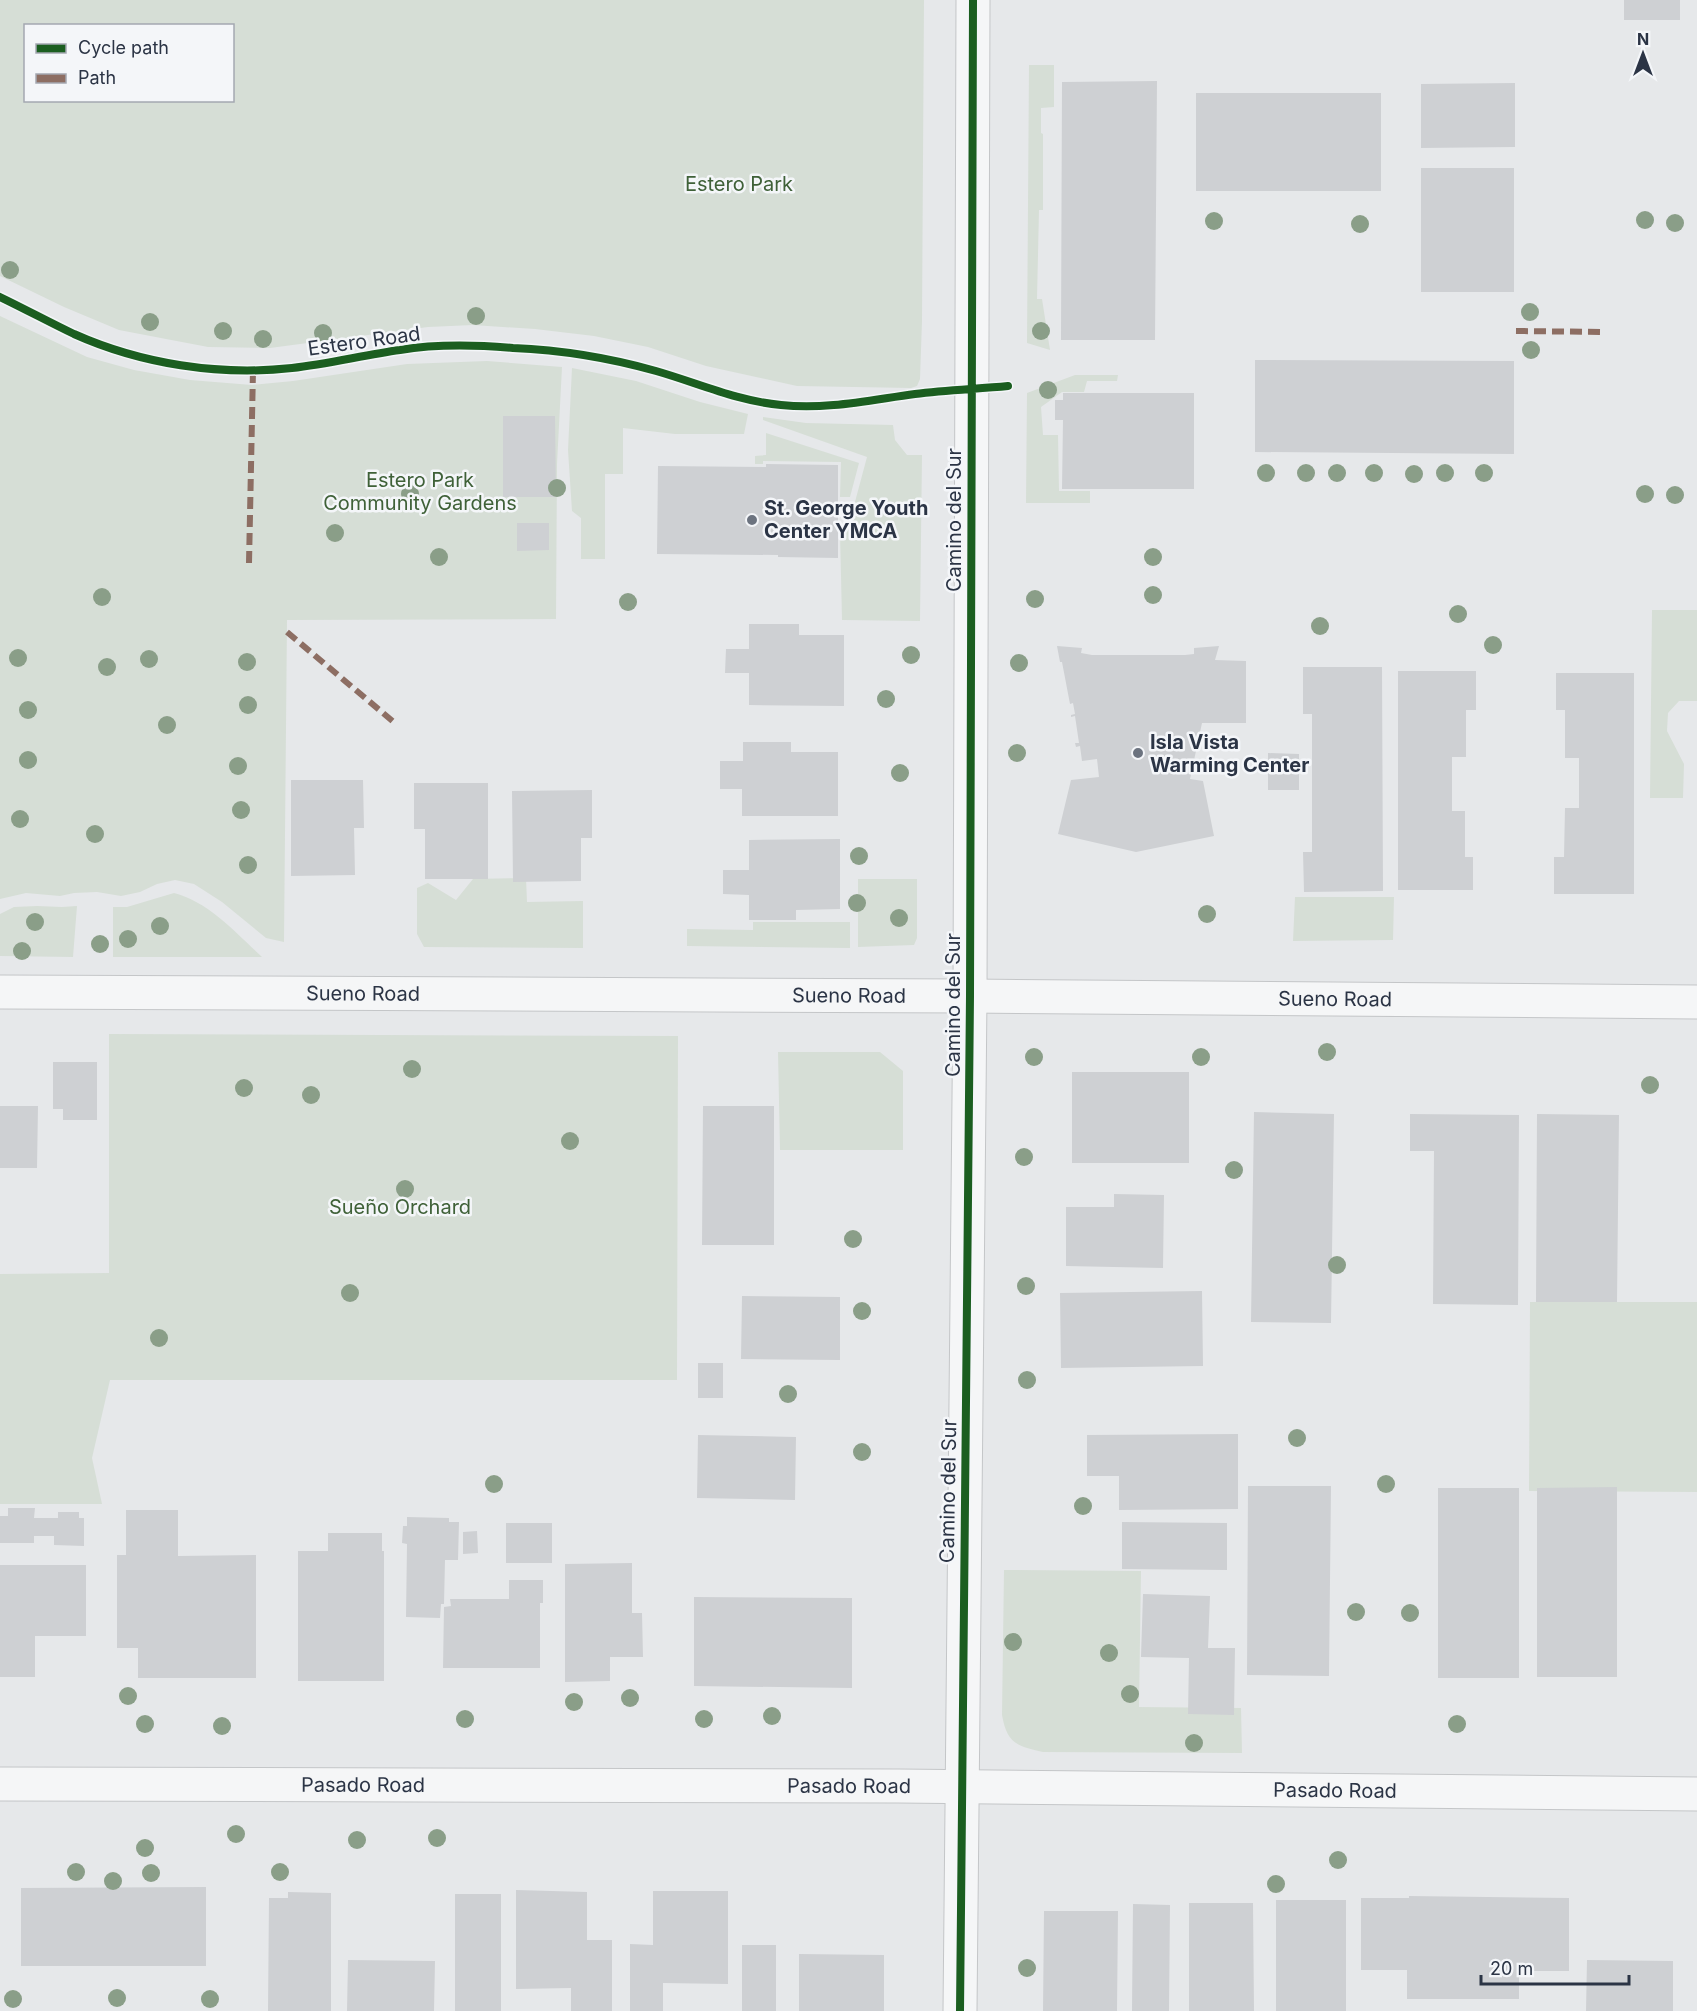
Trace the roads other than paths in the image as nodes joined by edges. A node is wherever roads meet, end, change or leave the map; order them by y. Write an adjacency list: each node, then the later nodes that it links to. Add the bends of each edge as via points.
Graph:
1 (973, 0): 3 (street, Camino del Sur)
2 (0, 992): 3 (street, Sueno Road)
3 (970, 996): 4 (street, Sueno Road); 6 (street, Camino del Sur)
4 (1697, 1002)
5 (0, 1784): 6 (street, Pasado Road)
6 (961, 1787): 7 (street, Pasado Road); 8 (street, Camino del Sur)
7 (1697, 1794)
8 (960, 2011)

